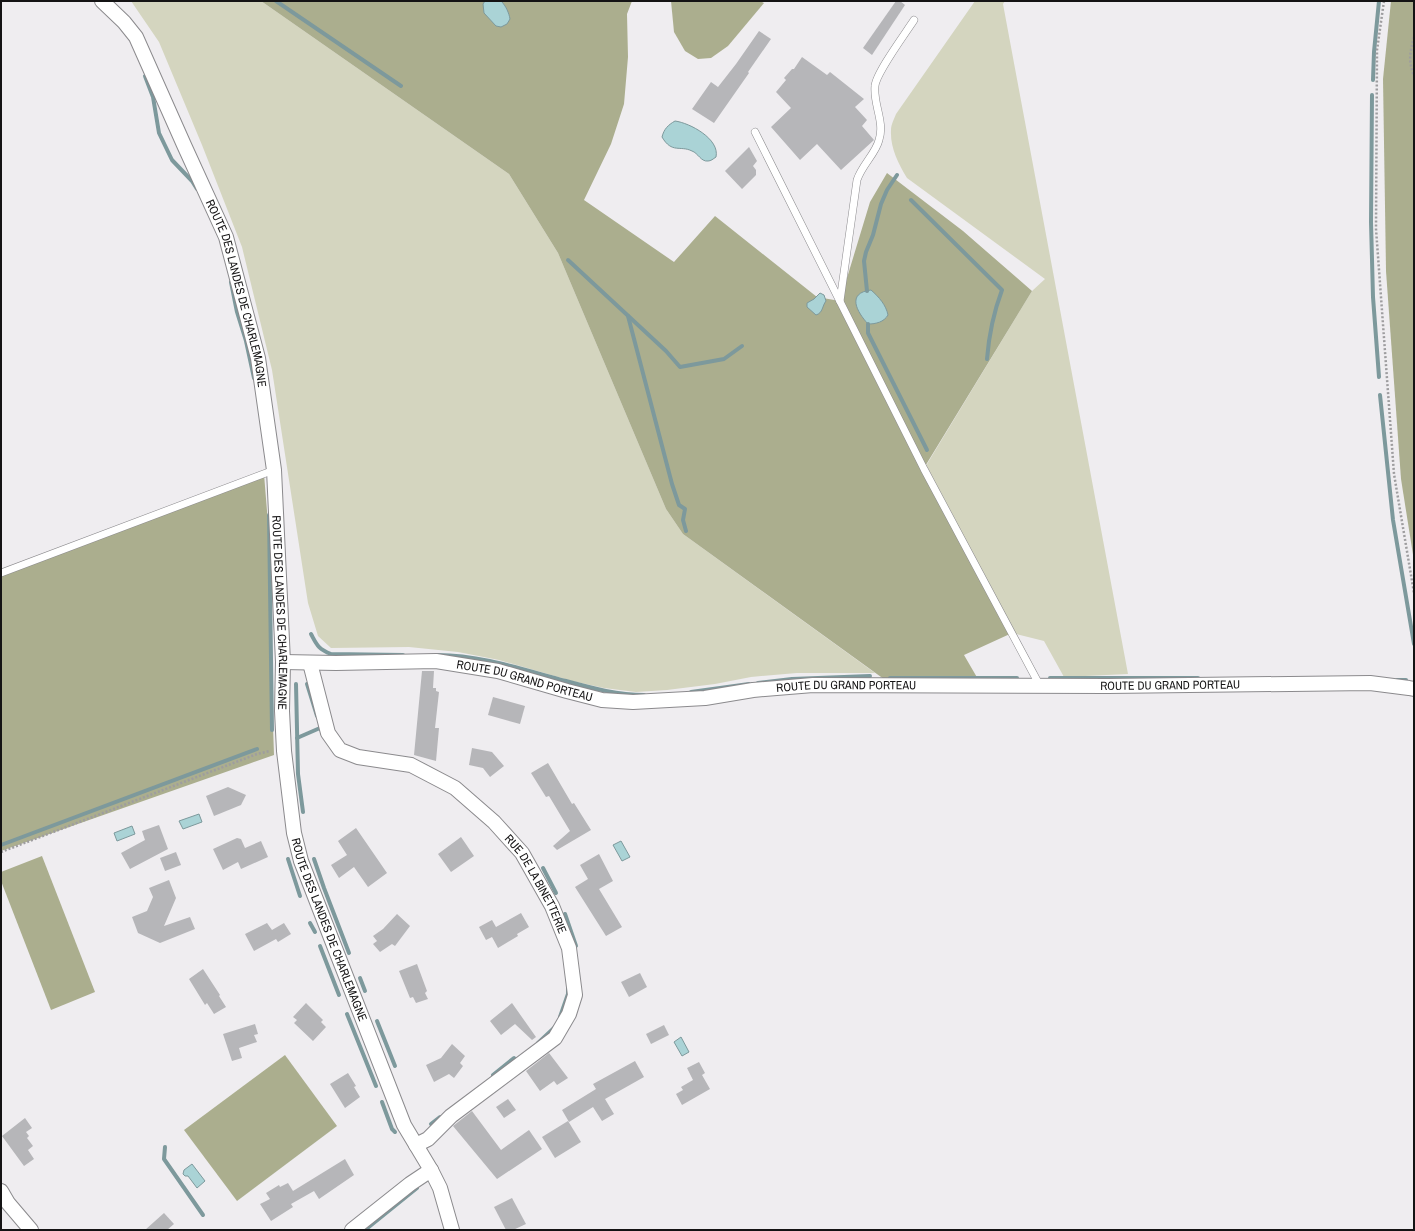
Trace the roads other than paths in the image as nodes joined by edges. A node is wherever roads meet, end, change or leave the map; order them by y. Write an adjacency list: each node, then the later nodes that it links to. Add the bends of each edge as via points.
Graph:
1 (102, 1): 5 (street, ROUTE DES LANDES DE CHARLEMAGNE, via 136,37 226,237 258,358)
2 (914, 20): 4 (lane, via 876,78 875,95 881,130 879,141 857,180)
3 (755, 132): 4 (lane)
4 (840, 301): 9 (lane, via 924,468)
5 (274, 470): 6 (lane); 7 (street, ROUTE DES LANDES DE CHARLEMAGNE)
6 (1, 574)
7 (283, 662): 8 (street, ROUTE DU GRAND PORTEAU); 11 (street, ROUTE DES LANDES DE CHARLEMAGNE, via 284,751 294,833 301,861 404,1125)
8 (310, 663): 9 (street, ROUTE DU GRAND PORTEAU, via 436,661 498,670 602,700 633,702 705,698 753,690 813,685); 11 (street, RUE DE LA BINETTERIE, via 328,733 340,750 358,757 411,765 455,788 494,822 522,853 552,906 569,948 575,995 569,1014 555,1038 450,1116 428,1139)
9 (1040, 686): 10 (street, ROUTE DU GRAND PORTEAU, via 1370,683)
10 (1414, 689)
11 (416, 1145): 12 (street, ROUTE DES LANDES DE CHARLEMAGNE)
12 (431, 1170): 15 (street); 16 (street, ROUTE DES LANDES DE CHARLEMAGNE, via 440,1188)
13 (1, 1191): 14 (street)
14 (31, 1230)
15 (352, 1230)
16 (452, 1230)

